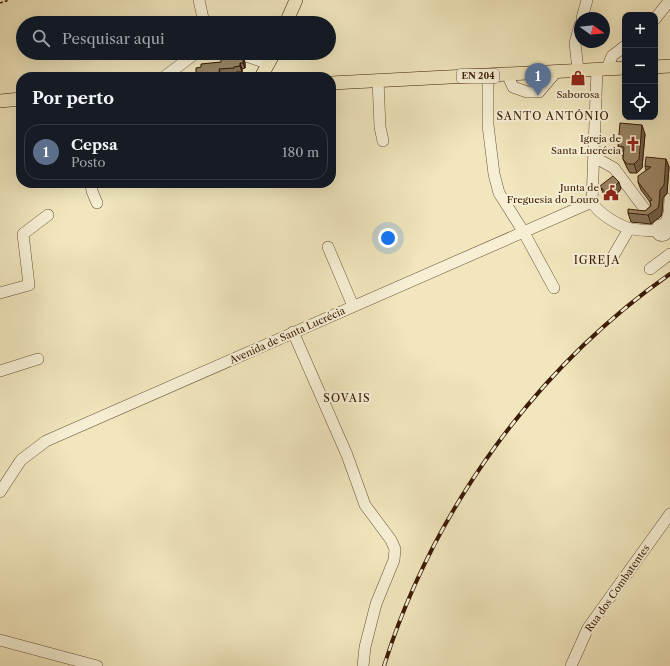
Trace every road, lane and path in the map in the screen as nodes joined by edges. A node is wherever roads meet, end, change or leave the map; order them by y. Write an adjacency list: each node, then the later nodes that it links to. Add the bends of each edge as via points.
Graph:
1 (9, 0): 6 (path)
2 (199, 0): 9 (street)
3 (296, 0): 10 (main road)
4 (587, 0): 7 (street)
5 (670, 0): 8 (street)
6 (0, 3)
7 (584, 12)
8 (658, 15)
9 (203, 16)
10 (289, 16)
11 (576, 48): 20 (street)
12 (622, 48): 19 (street)
13 (187, 60): 21 (street)
14 (270, 60): 22 (main road)
15 (271, 60): 23 (main road)
16 (670, 66): 17 (main road)
17 (658, 67)
18 (622, 68): 19 (main road, EN 204)
19 (602, 69): 20 (main road, EN 204); 32 (street)
20 (578, 70): 24 (main road, EN 204)
21 (171, 72)
22 (264, 72)
23 (272, 72)
24 (556, 72): 25 (main road, EN 204); 25 (street, via 539,92 527,92 513,87)
25 (507, 74): 26 (main road, EN 204)
26 (488, 76): 27 (main road, EN 204); 40 (street, via 488,125 494,174 499,193)
27 (378, 80): 28 (main road, EN 204); 31 (street, via 380,127)
28 (336, 83)
29 (16, 99): 30 (main road)
30 (0, 101)
31 (384, 141)
32 (594, 157): 35 (street); 37 (street, via 614,168)
33 (92, 188): 36 (street)
34 (670, 199): 41 (street)
35 (592, 202): 39 (street, via 601,214); 40 (street, Avenida de Santa Lucrécia)
36 (97, 203)
37 (647, 212)
38 (48, 215): 47 (street, via 23,234 29,285)
39 (629, 229): 41 (street); 44 (street)
40 (523, 231): 46 (street); 48 (street, Avenida de Santa Lucrécia)
41 (665, 232)
42 (328, 247): 48 (street)
43 (670, 254): 45 (street)
44 (612, 258)
45 (650, 268)
46 (554, 288)
47 (0, 293)
48 (353, 306): 49 (street, Avenida de Santa Lucrécia)
49 (293, 332): 52 (street, Avenida de Santa Lucrécia, via 46,440 21,460); 56 (street, via 347,455 365,505 395,549 394,560 376,604)
50 (38, 359): 51 (street)
51 (0, 371)
52 (0, 492)
53 (670, 514): 57 (street, Rua dos Combatentes, via 588,628)
54 (0, 640): 55 (street)
55 (97, 666)
56 (363, 666)
57 (571, 666)

